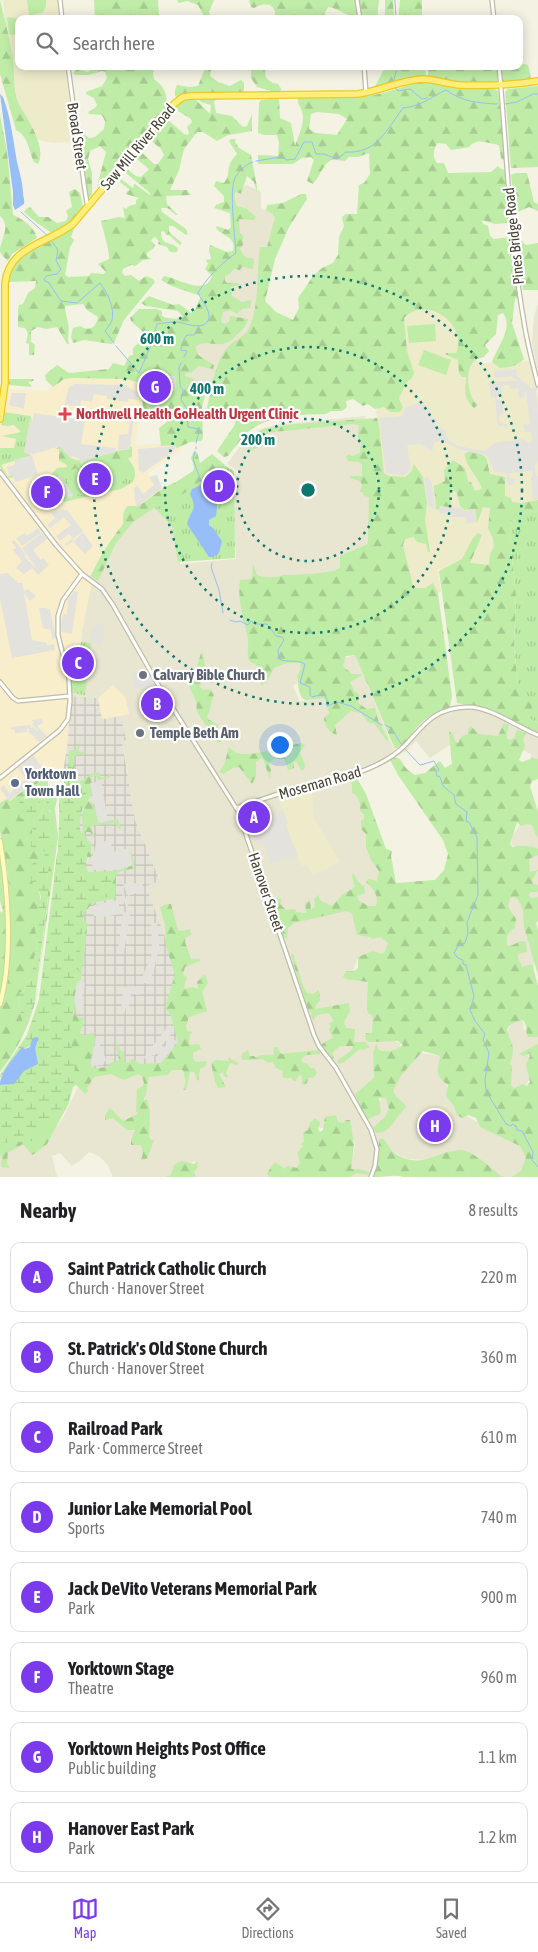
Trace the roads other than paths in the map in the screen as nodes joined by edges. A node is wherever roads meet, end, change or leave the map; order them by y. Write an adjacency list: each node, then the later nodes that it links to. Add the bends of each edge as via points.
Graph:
1 (60, 0): 4 (street)
2 (357, 0): 5 (street)
3 (492, 0): 6 (street)
4 (62, 15)
5 (359, 15)
6 (494, 15)
7 (69, 70): 13 (street, Broad Street)
8 (364, 70): 12 (street)
9 (499, 70): 11 (street, Pines Bridge Road)
10 (536, 82): 11 (highway, Saw Mill River Road)
11 (501, 85): 12 (highway, Saw Mill River Road, via 460,85 419,79); 14 (street, Pines Bridge Road, via 521,306)
12 (366, 92): 13 (highway, Saw Mill River Road, via 183,98 143,139)
13 (89, 206): 15 (highway, Saw Mill River Road, via 66,229 21,253 8,270 4,293 5,388)
14 (538, 385)
15 (0, 418)
16 (0, 472): 17 (street, Hanover Street)
17 (82, 574): 19 (street, via 63,600 58,616 58,635); 22 (street, Hanover Street, via 102,589 113,605 160,688)
18 (0, 682): 19 (street, via 18,701)
19 (70, 696): 21 (street, via 68,719 64,725)
20 (538, 735): 22 (street, Moseman Road, via 493,713 461,708 435,715 395,755 371,768)
21 (0, 778)
22 (236, 808): 25 (street, Hanover Street, via 317,1041 374,1138 376,1157)
23 (0, 841): 24 (main road, via 7,926 4,988)
24 (0, 1004)
25 (371, 1177)

